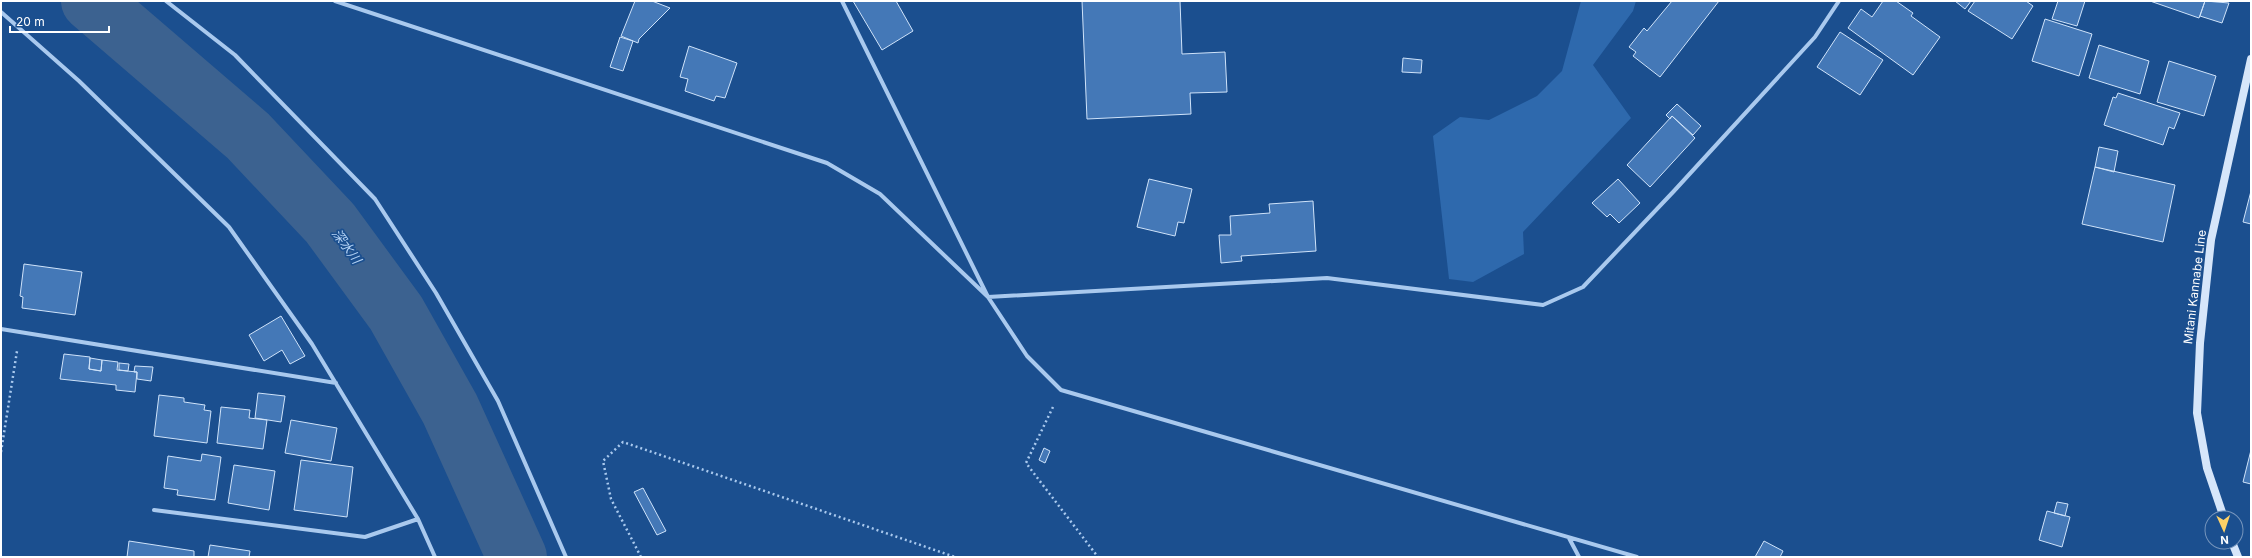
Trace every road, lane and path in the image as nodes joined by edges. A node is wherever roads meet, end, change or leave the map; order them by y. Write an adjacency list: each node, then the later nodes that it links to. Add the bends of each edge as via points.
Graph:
1 (166, 1): 18 (street, via 235,55 375,199 436,293 498,401)
2 (335, 1): 7 (street, via 827,163 880,194)
3 (842, 1): 7 (street)
4 (1839, 1): 7 (street, via 1815,38 1583,287 1543,304 1327,278)
5 (1, 12): 10 (street, via 79,81 230,227 312,344)
6 (2251, 59): 14 (main road, Mitani Kannabe Line, via 2211,240 2200,343 2197,413 2207,468)
7 (988, 297): 11 (street, via 1027,356)
8 (1, 329): 9 (street)
9 (20, 332): 10 (street); 12 (path)
10 (336, 383): 15 (street)
11 (1060, 390): 16 (street); 21 (path, via 1026,463)
12 (1, 452)
13 (154, 510): 15 (street, via 365,537)
14 (2221, 510)
15 (418, 519): 17 (street)
16 (1569, 538): 22 (street); 23 (street)
17 (435, 557)
18 (566, 557)
19 (641, 557): 20 (path, via 611,499 603,462 623,442)
20 (955, 557)
21 (1098, 557)
22 (1579, 557)
23 (1637, 557)

